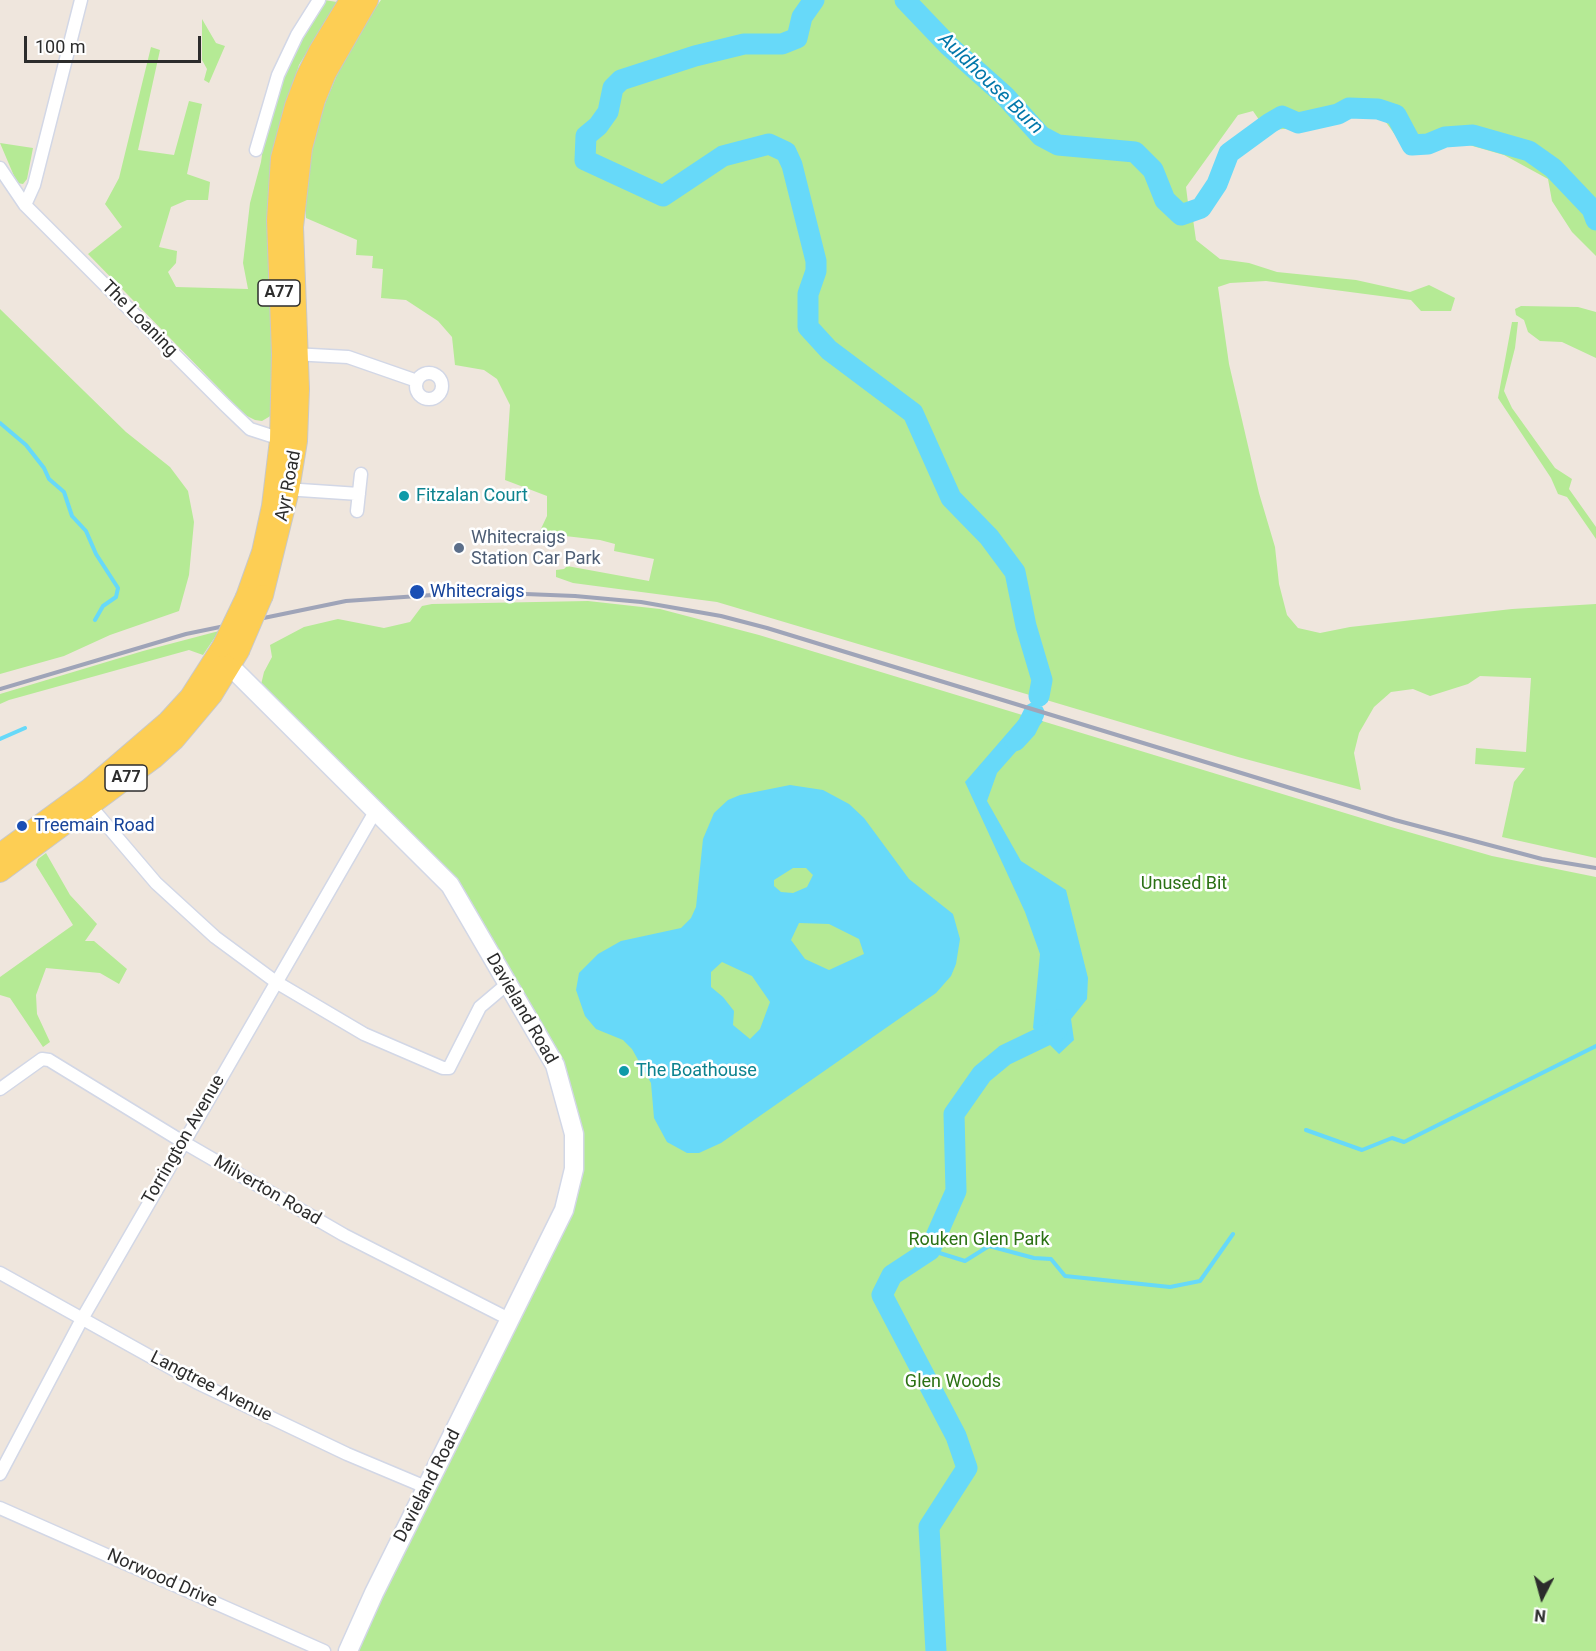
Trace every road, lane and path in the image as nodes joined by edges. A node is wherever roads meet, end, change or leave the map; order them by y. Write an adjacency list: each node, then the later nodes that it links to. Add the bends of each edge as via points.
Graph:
1 (81, 0): 7 (street)
2 (319, 0): 5 (street, via 278,75)
3 (350, 0): 8 (main road, Ayr Road / A77, via 309,71 281,158 276,219)
4 (368, 0): 8 (main road, Ayr Road / A77, via 326,73 302,148 293,227)
5 (256, 150)
6 (0, 168): 7 (street, The Loaning)
7 (26, 205): 10 (street, The Loaning, via 250,429)
8 (290, 354): 9 (street, via 348,357); 10 (main road, Ayr Road / A77)
9 (417, 381)
10 (289, 441): 12 (main road, Ayr Road / A77)
11 (361, 474): 13 (street)
12 (282, 488): 13 (street); 15 (main road, Ayr Road / A77, bridge, via 262,552 255,596)
13 (359, 495): 14 (street)
14 (357, 512)
15 (228, 654): 16 (main road, Ayr Road / A77, via 147,752); 17 (street, Davieland Road)
16 (85, 800): 18 (main road, Ayr Road / A77); 19 (main road, Ayr Road / A77); 20 (street, via 156,883 215,937)
17 (376, 810): 20 (street, Torrington Avenue); 21 (street, Davieland Road, via 450,885)
18 (0, 854)
19 (0, 872)
20 (276, 982): 21 (street, via 364,1034 443,1068 449,1068 480,1007); 23 (street, Torrington Avenue)
21 (506, 985): 26 (street, Davieland Road, via 555,1065 574,1134 574,1169 564,1210)
22 (0, 1089): 23 (street, Milverton Road, via 42,1059 49,1060)
23 (183, 1142): 25 (street, Torrington Avenue); 26 (street, Milverton Road, via 344,1235)
24 (0, 1273): 25 (street, Langtree Avenue)
25 (82, 1319): 27 (street, Torrington Avenue); 28 (street, Langtree Avenue, via 196,1382)
26 (511, 1320): 28 (street, Davieland Road)
27 (0, 1474)
28 (428, 1488): 31 (street, Davieland Road)
29 (0, 1508): 30 (street, Norwood Drive)
30 (324, 1651)
31 (348, 1651)

